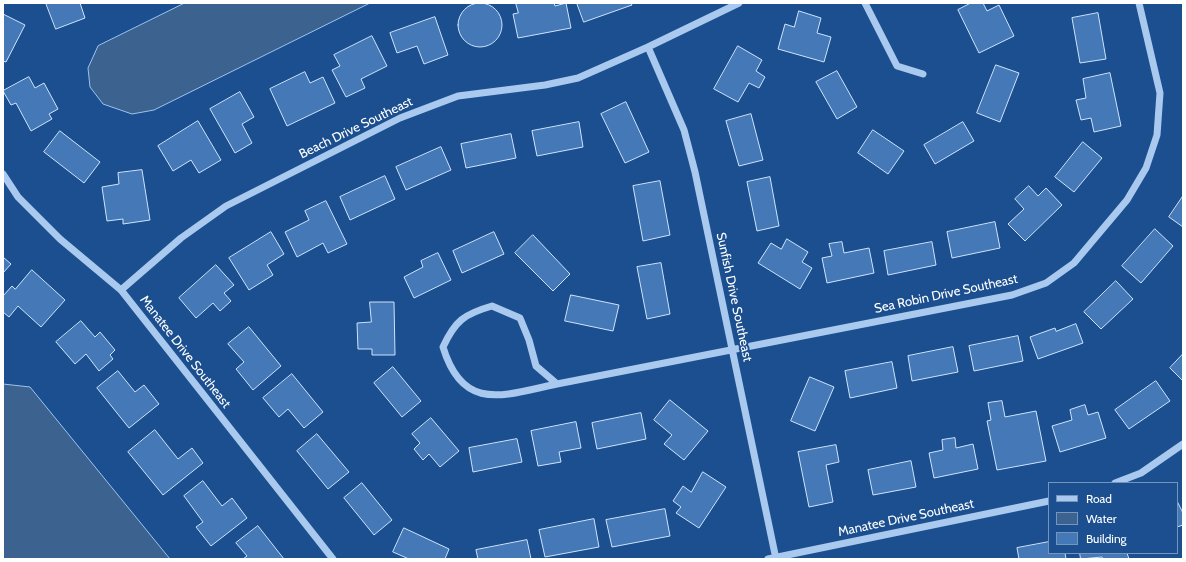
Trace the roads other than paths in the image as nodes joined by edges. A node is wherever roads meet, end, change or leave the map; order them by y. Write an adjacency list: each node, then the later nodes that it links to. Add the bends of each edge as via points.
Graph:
1 (739, 3): 4 (street, Beach Drive Southeast)
2 (865, 3): 5 (street, via 897,66)
3 (1139, 3): 8 (street, Sea Robin Drive Southeast, via 1160,93 1157,135 1146,168 1127,200 1074,263 1046,283 1012,295)
4 (648, 47): 7 (street, Beach Drive Southeast, via 578,78 545,85 458,96 400,118 226,206 181,238); 8 (street, Sunfish Drive Southeast, via 684,130)
5 (923, 74)
6 (3, 174): 7 (street, Manatee Drive Southeast, via 18,197 60,239)
7 (121, 290): 14 (street, Manatee Drive Southeast)
8 (732, 349): 9 (street, Sea Robin Drive Southeast); 13 (street, Sunfish Drive Southeast)
9 (557, 384): 9 (street, Sea Robin Drive Southeast, via 536,366 520,318 492,306 472,312 452,328 443,348 448,366 462,384 479,394 497,396)
10 (1183, 444): 11 (street, via 1140,473)
11 (1118, 482)
12 (1048, 501): 13 (street, Manatee Drive Southeast)
13 (776, 558): 15 (street, Manatee Drive Southeast)
14 (333, 559)
15 (768, 559)

